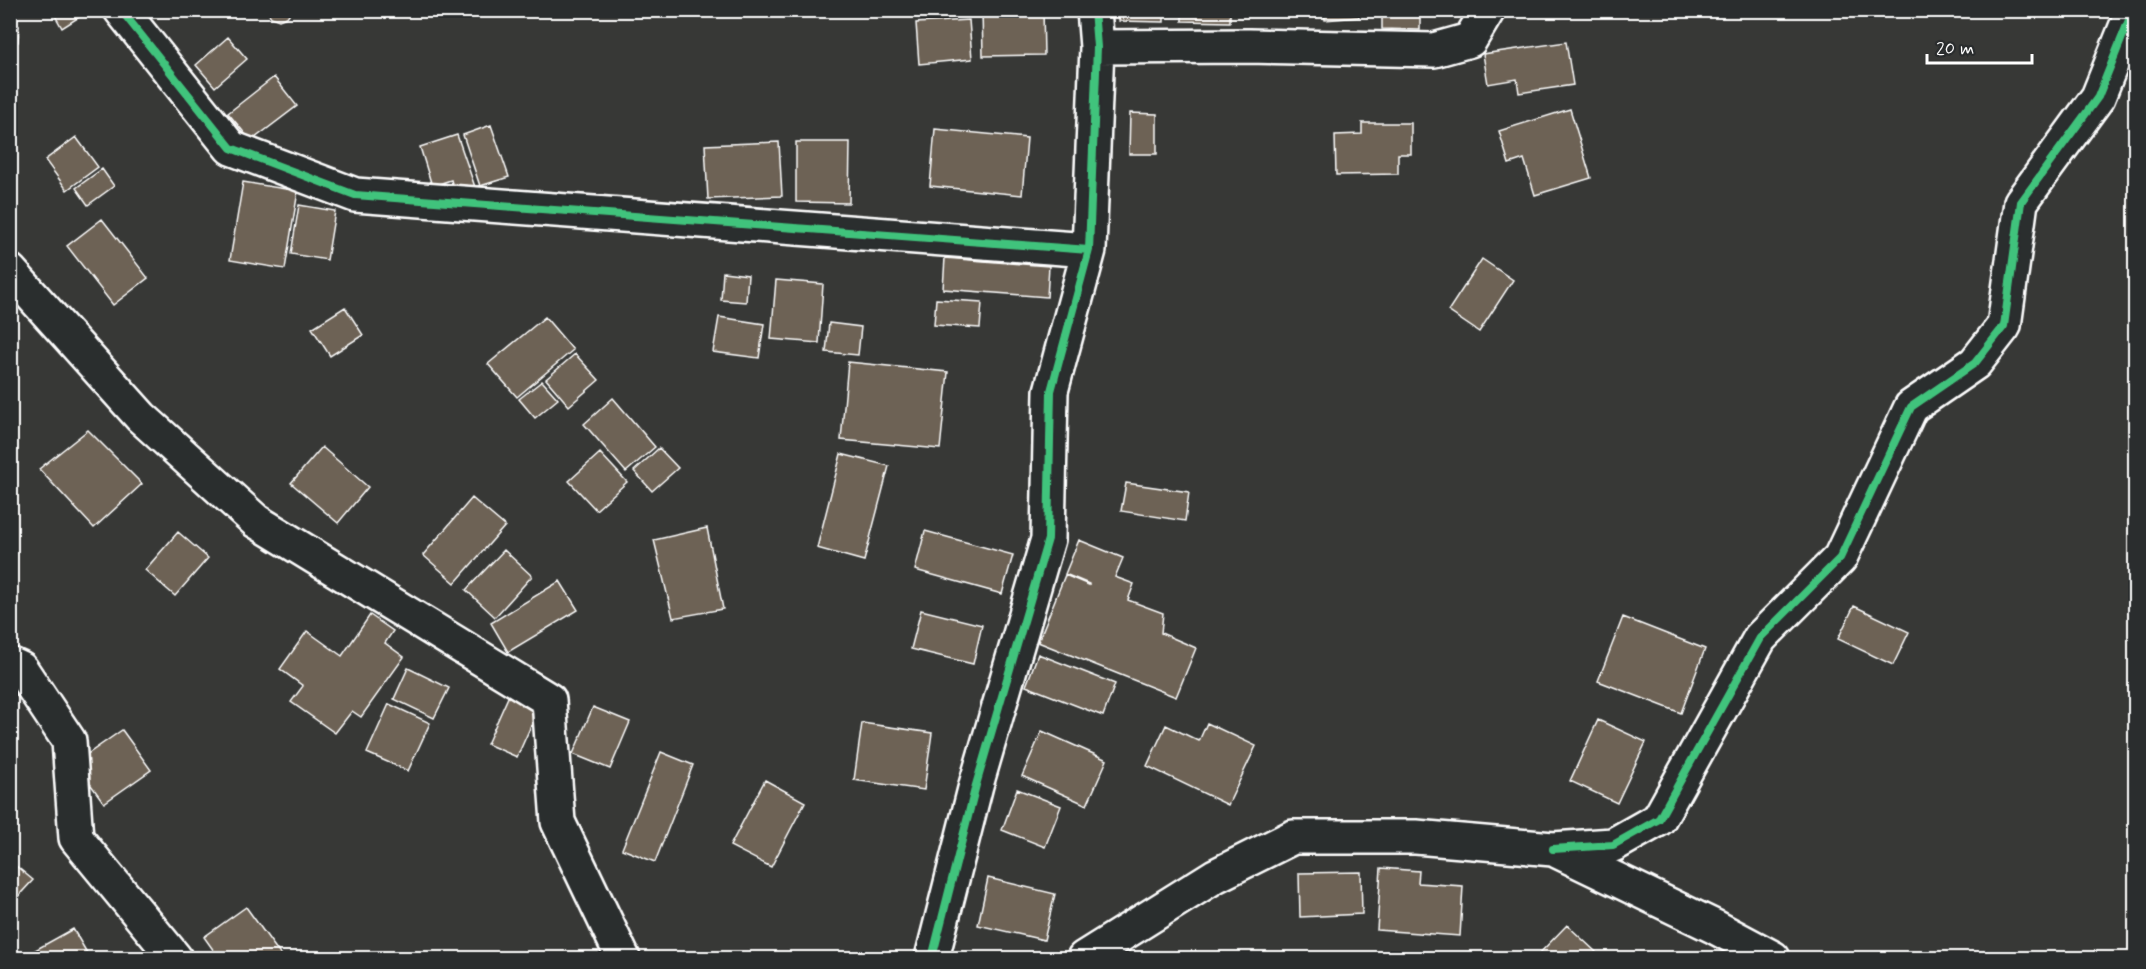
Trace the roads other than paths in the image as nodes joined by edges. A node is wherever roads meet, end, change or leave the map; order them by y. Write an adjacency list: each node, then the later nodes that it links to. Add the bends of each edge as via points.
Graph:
1 (121, 10): 6 (street, via 231,148 355,195)
2 (1094, 10): 5 (street)
3 (1488, 10): 5 (street, via 1470,40 1434,50)
4 (2133, 10): 9 (street, via 2098,97 2020,202 2004,326 1975,363 1911,407 1840,558 1760,638 1659,819 1613,845)
5 (1097, 47): 6 (street)
6 (1089, 250): 12 (street, via 1051,391 1048,539 976,785)
7 (10, 271): 11 (street, via 141,417 255,521 549,700 558,822)
8 (10, 664): 10 (street, via 21,669 69,741 76,838)
9 (1553, 849): 13 (street, via 1416,837 1293,837 1215,876); 14 (street)
10 (175, 958)
11 (623, 958)
12 (932, 958)
13 (1084, 958)
14 (1773, 958)

